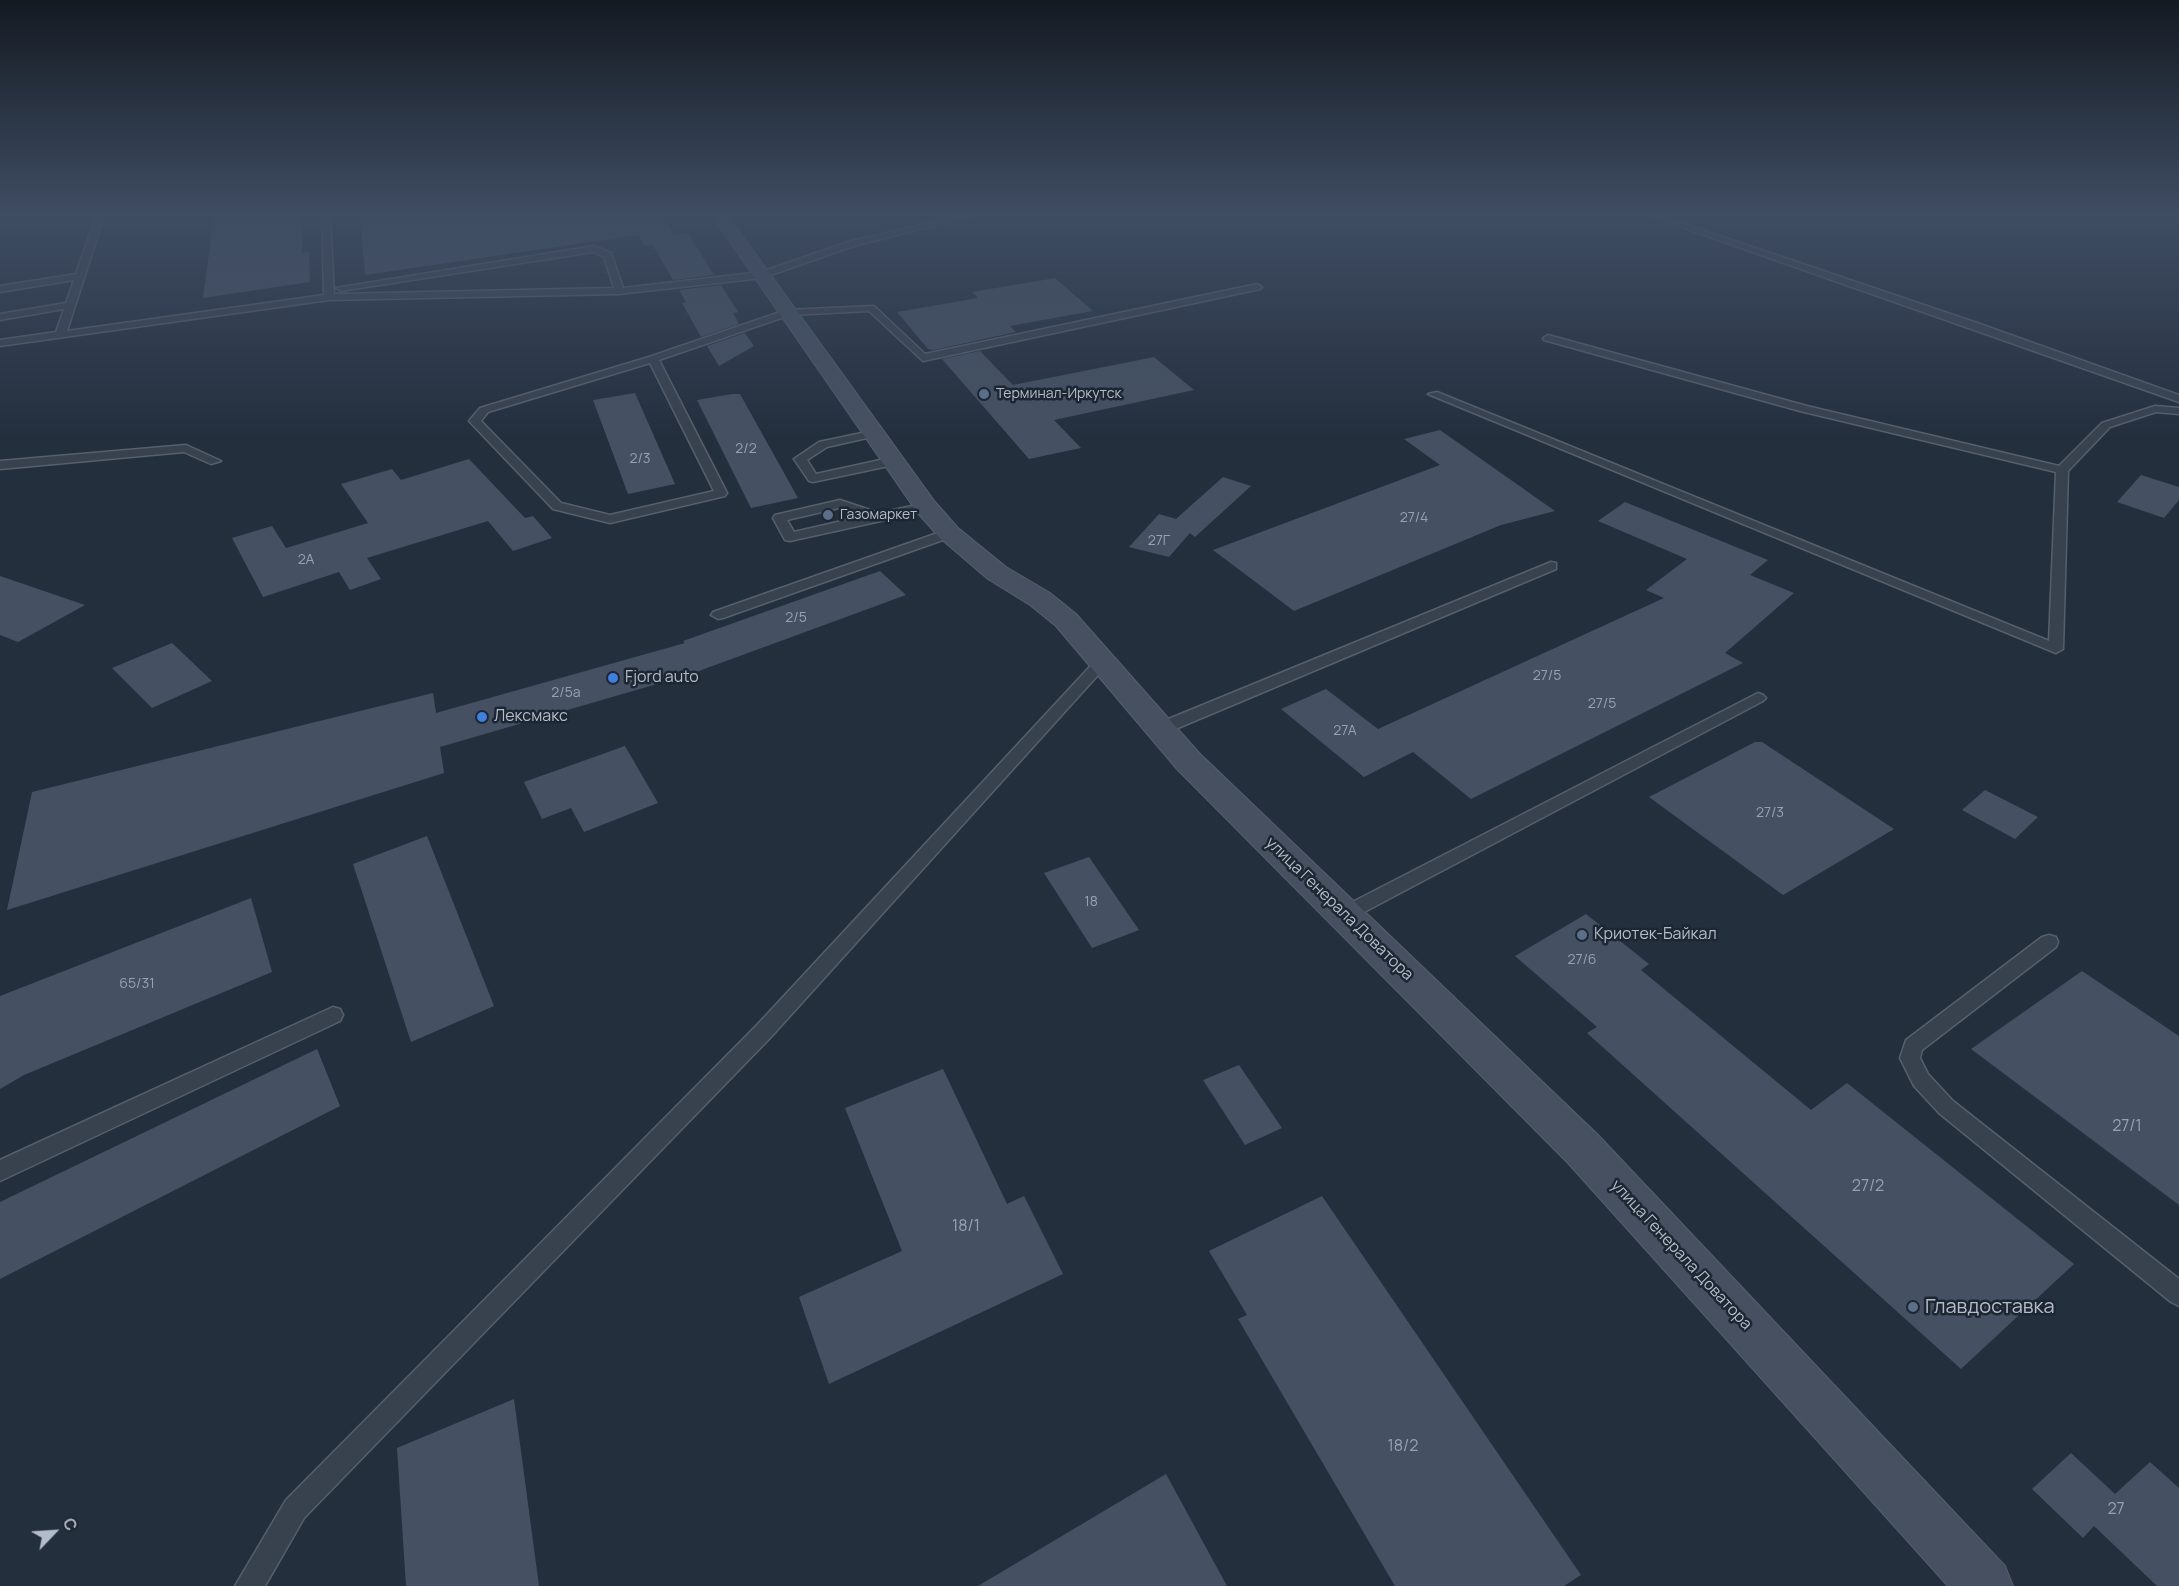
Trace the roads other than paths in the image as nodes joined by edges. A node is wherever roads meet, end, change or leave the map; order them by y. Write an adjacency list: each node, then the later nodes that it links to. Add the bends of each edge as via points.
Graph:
1 (76, 290): 9 (lane)
2 (347, 290): 8 (lane)
3 (628, 290): 7 (lane)
4 (773, 290): 10 (street, улица Генерала Доватора)
5 (1243, 290): 10 (lane, via 923,358 871,308)
6 (1866, 290): 17 (lane)
7 (619, 291): 8 (lane)
8 (329, 293): 12 (lane)
9 (71, 305): 11 (lane); 12 (lane)
10 (789, 312): 15 (lane); 19 (street, улица Генерала Доватора)
11 (0, 317)
12 (61, 333): 14 (lane)
13 (1548, 338): 22 (lane, via 1627,363 1870,426)
14 (0, 343)
15 (653, 359): 15 (lane, via 484,410 475,421 557,506 610,519 721,492)
16 (1434, 394): 22 (lane, via 2056,650)
17 (2179, 399)
18 (2179, 411): 22 (lane, via 2155,409 2106,424)
19 (885, 447): 19 (lane, via 813,478 800,459 823,444); 24 (street, улица Генерала Доватора)
20 (215, 461): 21 (lane, via 186,448)
21 (0, 465)
22 (2062, 470)
23 (878, 517): 23 (lane, via 840,504 779,518 790,537); 24 (lane)
24 (938, 520): 26 (lane); 27 (street, улица Генерала Доватора, via 997,573 1066,620)
25 (1551, 566): 29 (lane)
26 (718, 615)
27 (1102, 662): 29 (street, улица Генерала Доватора); 35 (lane, via 764,1031 295,1509)
28 (1758, 698): 30 (lane)
29 (1160, 729): 30 (street, улица Генерала Доватора)
30 (1345, 914): 36 (street, улица Генерала Доватора, via 1583,1149)
31 (2049, 942): 34 (lane, via 1913,1046 1910,1058 1921,1080 1946,1107)
32 (333, 1015): 33 (lane)
33 (0, 1171)
34 (2179, 1294)
35 (249, 1586)
36 (1985, 1586)

